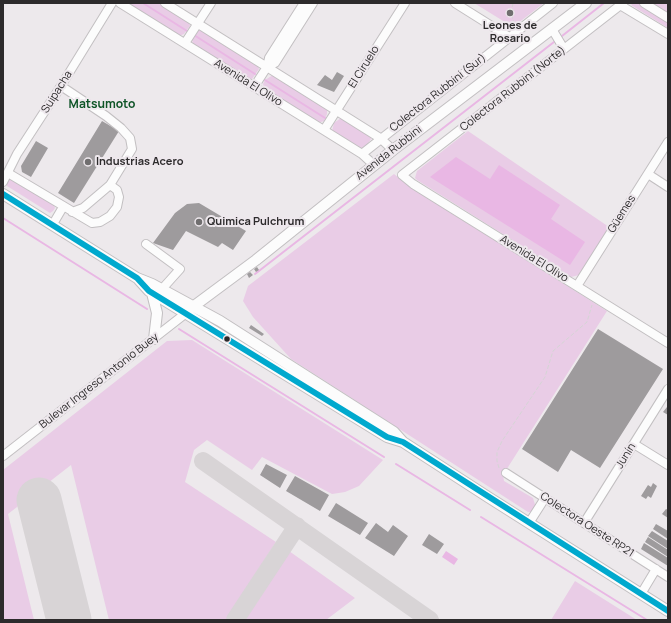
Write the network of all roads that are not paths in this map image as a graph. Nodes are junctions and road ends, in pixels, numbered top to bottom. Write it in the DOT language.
graph roads {
  1 [pos="112,3"];
  2 [pos="120,3"];
  3 [pos="165,3"];
  4 [pos="211,3"];
  5 [pos="304,3"];
  6 [pos="313,3"];
  7 [pos="405,3"];
  8 [pos="456,3"];
  9 [pos="553,3"];
  10 [pos="586,3"];
  11 [pos="644,3"];
  12 [pos="622,4"];
  13 [pos="668,18"];
  14 [pos="198,24"];
  15 [pos="552,29"];
  16 [pos="668,34"];
  17 [pos="509,37"];
  18 [pos="185,44"];
  19 [pos="564,49"];
  20 [pos="267,67"];
  21 [pos="61,86"];
  22 [pos="254,87"];
  23 [pos="336,111"];
  24 [pos="324,130"];
  25 [pos="380,138"];
  26 [pos="668,142"];
  27 [pos="393,150"];
  28 [pos="362,154"];
  29 [pos="374,165"];
  30 [pos="8,173"];
  31 [pos="402,174"];
  32 [pos="648,174"];
  33 [pos="3,182"];
  34 [pos="110,185"];
  35 [pos="668,187"];
  36 [pos="3,194"];
  37 [pos="63,207"];
  38 [pos="72,212"];
  39 [pos="52,224"];
  40 [pos="146,244"];
  41 [pos="577,286"];
  42 [pos="157,291"];
  43 [pos="190,310"];
  44 [pos="154,338"];
  45 [pos="668,343"];
  46 [pos="668,389"];
  47 [pos="665,401"];
  48 [pos="634,444"];
  49 [pos="3,456"];
  50 [pos="668,465"];
  51 [pos="506,473"];
  52 [pos="545,498"];
  53 [pos="529,523"];
  54 [pos="584,523"];
  55 [pos="656,569"];
  56 [pos="668,577"];
  57 [pos="641,594"];
  58 [pos="668,611"];
  1 -- 21 [label="street, Suipacha"];
  2 -- 18 [label="street, Avenida El Olivo"];
  3 -- 14 [label="street"];
  4 -- 14 [label="street"];
  5 -- 20 [label="street"];
  6 -- 20 [label="street"];
  7 -- 23 [label="street, El Ciruelo"];
  8 -- 17 [label="street"];
  9 -- 17 [label="street, Colectora Rubbini (Sur)"];
  10 -- 15 [label="main road, Avenida Rubbini"];
  11 -- 13 [label="street"];
  12 -- 16 [label="street"];
  12 -- 19 [label="street, Colectora Rubbini (Norte)"];
  14 -- 18 [label="street"];
  14 -- 20 [label="street"];
  15 -- 19 [label="street"];
  15 -- 27 [label="main road, Avenida Rubbini"];
  17 -- 25 [label="street, Colectora Rubbini (Sur)"];
  18 -- 22 [label="street, Avenida El Olivo"];
  19 -- 31 [label="street, Colectora Rubbini (Norte)"];
  20 -- 22 [label="street"];
  20 -- 23 [label="street"];
  21 -- 30 [label="street, Suipacha"];
  21 -- 34 [label="street"];
  22 -- 24 [label="street, Avenida El Olivo"];
  23 -- 24 [label="street, El Ciruelo"];
  23 -- 25 [label="street"];
  24 -- 28 [label="street, Avenida El Olivo"];
  25 -- 27 [label="street"];
  25 -- 28 [label="street, Colectora Rubbini (Sur)"];
  26 -- 32 [label="street, Güemes"];
  27 -- 29 [label="main road, Avenida Rubbini"];
  28 -- 29 [label="street, Avenida El Olivo"];
  29 -- 43 [label="main road, Avenida Rubbini"];
  30 -- 33 [label="street, Suipacha"];
  30 -- 37 [label="street"];
  31 -- 41 [label="street, Avenida El Olivo"];
  32 -- 35 [label="street"];
  32 -- 41 [label="street, Güemes"];
  34 -- 38 [label="street"];
  34 -- 38 [label="street"];
  36 -- 39 [label="main road"];
  37 -- 38 [label="street"];
  37 -- 39 [label="street"];
  39 -- 42 [label="main road"];
  40 -- 42 [label="street"];
  41 -- 45 [label="street, Avenida El Olivo"];
  42 -- 43 [label="main road"];
  42 -- 44 [label="main road"];
  43 -- 44 [label="street, Bulevar Ingreso Antonio Buey"];
  43 -- 53 [label="main road"];
  44 -- 49 [label="street, Bulevar Ingreso Antonio Buey"];
  46 -- 47 [label="street, Junín"];
  47 -- 48 [label="street, Junín"];
  48 -- 50 [label="street"];
  48 -- 54 [label="street, Junín"];
  51 -- 52 [label="street, Colectora Oeste RP21"];
  52 -- 53 [label="street"];
  52 -- 54 [label="street, Colectora Oeste RP21"];
  53 -- 57 [label="main road"];
  54 -- 55 [label="street, Colectora Oeste RP21"];
  55 -- 56 [label="street, Colectora Oeste RP21"];
  55 -- 57 [label="street"];
  57 -- 58 [label="main road"];
}
